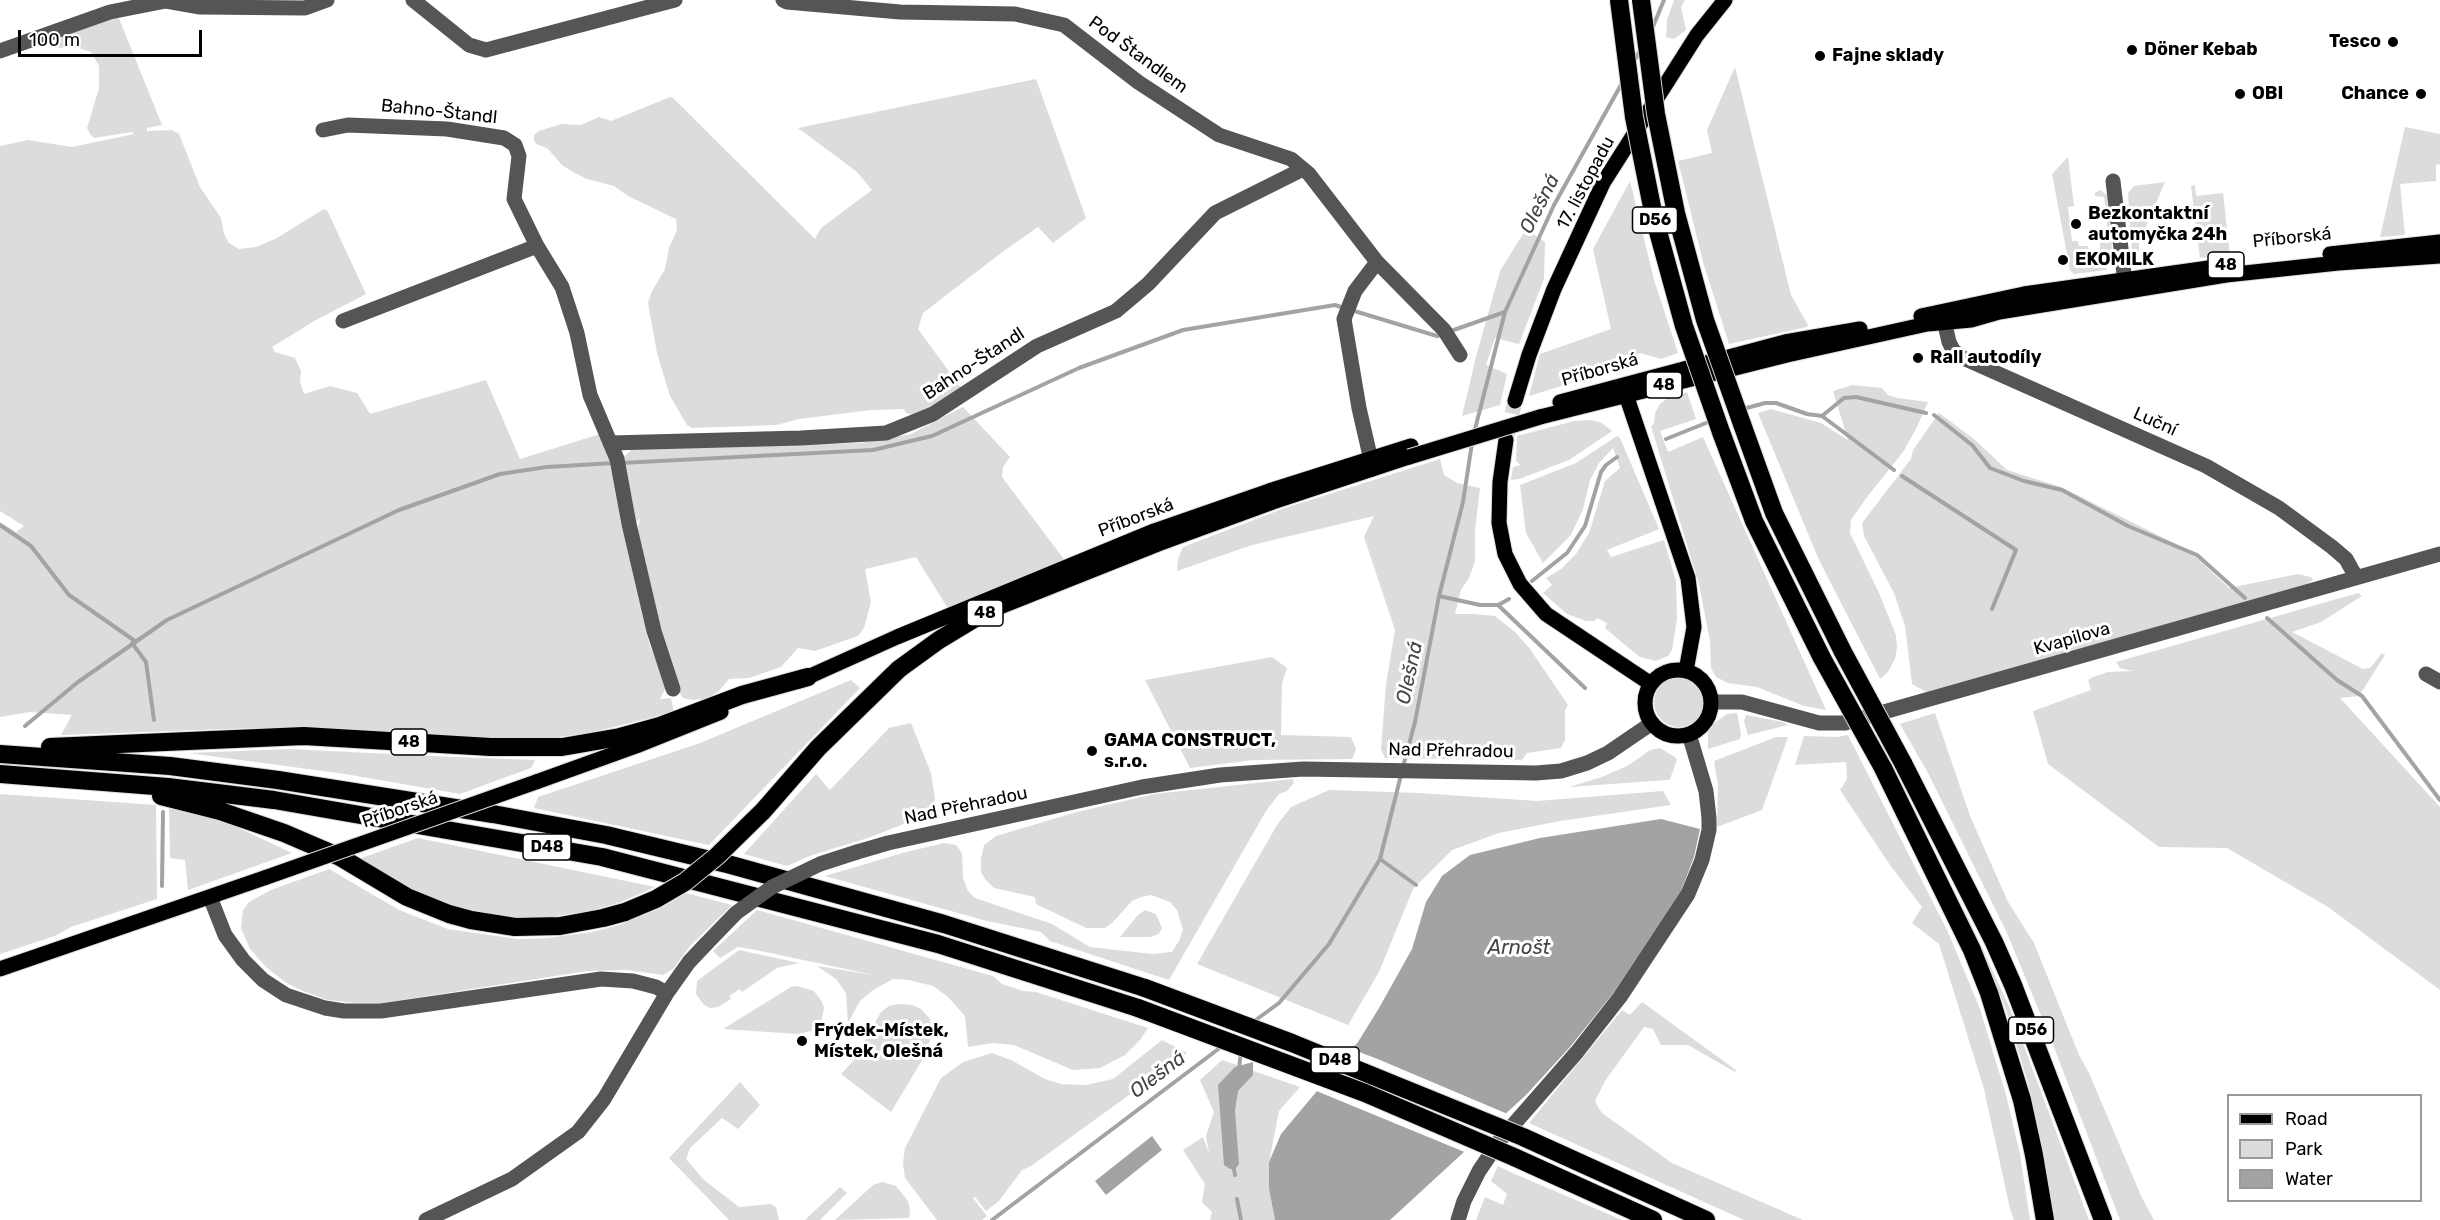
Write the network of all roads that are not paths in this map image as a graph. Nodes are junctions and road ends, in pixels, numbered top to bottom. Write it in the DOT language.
graph roads {
  1 [pos="327,0"];
  2 [pos="413,0"];
  3 [pos="675,0"];
  4 [pos="783,0"];
  5 [pos="1618,0"];
  6 [pos="1641,0"];
  7 [pos="1725,0"];
  8 [pos="0,51"];
  9 [pos="323,130"];
  10 [pos="1303,169"];
  11 [pos="2114,181"];
  12 [pos="2440,242"];
  13 [pos="537,246"];
  14 [pos="2440,256"];
  15 [pos="1377,262"];
  16 [pos="2125,285"];
  17 [pos="1943,317"];
  18 [pos="343,321"];
  19 [pos="1460,355"];
  20 [pos="1624,389"];
  21 [pos="1515,401"];
  22 [pos="1506,440"];
  23 [pos="610,443"];
  24 [pos="1371,464"];
  25 [pos="2440,554"];
  26 [pos="2356,577"];
  27 [pos="982,614"];
  28 [pos="1686,671"];
  29 [pos="808,677"];
  30 [pos="1651,684"];
  31 [pos="673,689"];
  32 [pos="1712,702"];
  33 [pos="1652,723"];
  34 [pos="1689,734"];
  35 [pos="0,749"];
  36 [pos="0,754"];
  37 [pos="0,774"];
  38 [pos="32,776"];
  39 [pos="210,897"];
  40 [pos="0,969"];
  41 [pos="667,993"];
  42 [pos="426,1220"];
  43 [pos="1458,1220"];
  44 [pos="1653,1220"];
  45 [pos="1706,1220"];
  46 [pos="2045,1220"];
  47 [pos="2103,1220"];
  1 -- 8 [label="street"];
  2 -- 3 [label="street"];
  4 -- 10 [label="street, Pod Štandlem"];
  5 -- 46 [label="highway, D56, bridge"];
  6 -- 47 [label="highway, D56, bridge"];
  7 -- 21 [label="main road, 17. listopadu"];
  9 -- 13 [label="street, Bahno-Štandl"];
  10 -- 15 [label="street, Pod Štandlem"];
  10 -- 23 [label="street, Bahno-Štandl"];
  11 -- 16 [label="street"];
  12 -- 16 [label="main road, Příborská / 48"];
  13 -- 18 [label="street"];
  13 -- 23 [label="street, Bahno-Štandl"];
  14 -- 16 [label="main road, Příborská / 48"];
  15 -- 19 [label="street, Pod Štandlem"];
  15 -- 24 [label="street"];
  16 -- 17 [label="main road, Příborská / 48"];
  17 -- 20 [label="main road, Příborská / 48"];
  17 -- 26 [label="street, Luční"];
  20 -- 24 [label="main road, Příborská / 48"];
  20 -- 28 [label="main road"];
  22 -- 30 [label="main road"];
  23 -- 31 [label="street, Bahno-Štandl"];
  24 -- 27 [label="main road, Příborská / 48"];
  24 -- 29 [label="main road, Příborská / 48"];
  25 -- 26 [label="street, Kvapilova"];
  26 -- 32 [label="street, Kvapilova"];
  27 -- 29 [label="main road, Příborská / 48"];
  27 -- 38 [label="highway, bridge"];
  28 -- 30 [label="main road"];
  28 -- 32 [label="main road"];
  29 -- 35 [label="highway, 48"];
  29 -- 39 [label="main road, Příborská, bridge"];
  30 -- 33 [label="main road"];
  32 -- 34 [label="main road"];
  33 -- 34 [label="main road"];
  33 -- 41 [label="street, Nad Přehradou, bridge"];
  34 -- 43 [label="street"];
  36 -- 45 [label="highway, D48, bridge"];
  37 -- 38 [label="highway, D48"];
  38 -- 44 [label="highway, D48, bridge"];
  39 -- 40 [label="main road, Příborská"];
  39 -- 41 [label="street"];
  41 -- 42 [label="street, Nad Přehradou"];
}
